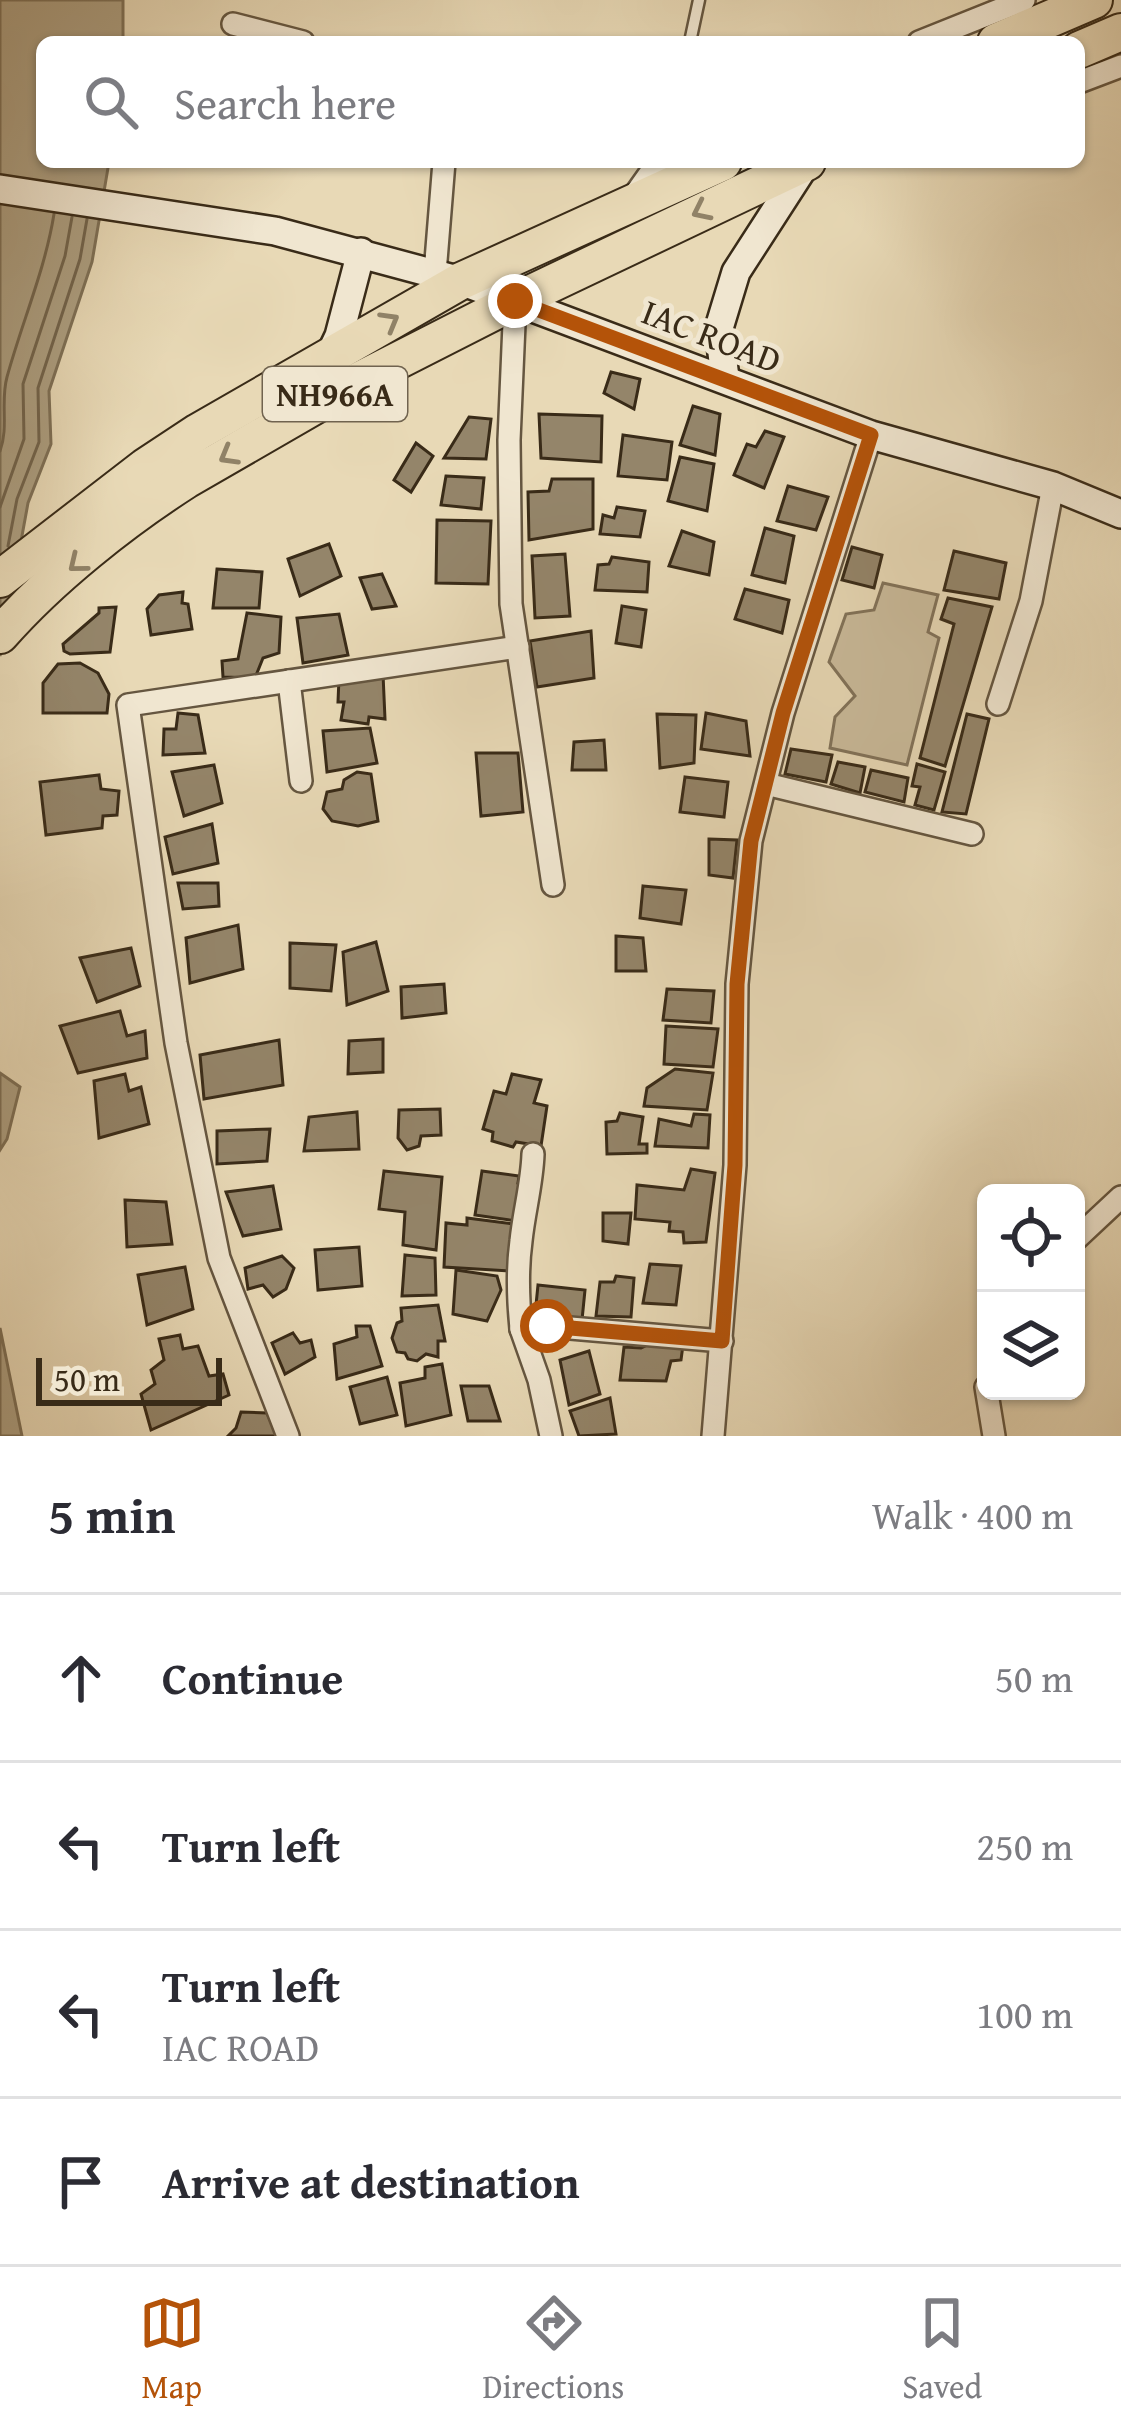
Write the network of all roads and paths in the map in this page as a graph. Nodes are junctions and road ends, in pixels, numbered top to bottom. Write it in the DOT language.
graph roads {
  1 [pos="699,0"];
  2 [pos="1023,0"];
  3 [pos="1094,0"];
  4 [pos="233,23"];
  5 [pos="1121,32"];
  6 [pos="281,36"];
  7 [pos="691,36"];
  8 [pos="934,36"];
  9 [pos="1010,36"];
  10 [pos="1085,47"];
  11 [pos="1121,66"];
  12 [pos="1085,80"];
  13 [pos="444,168"];
  14 [pos="654,168"];
  15 [pos="710,168"];
  16 [pos="794,168"];
  17 [pos="803,168"];
  18 [pos="0,189"];
  19 [pos="627,205"];
  20 [pos="361,252"];
  21 [pos="448,277"];
  22 [pos="515,301"];
  23 [pos="329,357"];
  24 [pos="725,378"];
  25 [pos="871,435"];
  26 [pos="152,482"];
  27 [pos="1052,486"];
  28 [pos="1121,514"];
  29 [pos="0,579"];
  30 [pos="0,635"];
  31 [pos="518,647"];
  32 [pos="289,681"];
  33 [pos="998,704"];
  34 [pos="301,781"];
  35 [pos="766,784"];
  36 [pos="973,834"];
  37 [pos="553,884"];
  38 [pos="532,1154"];
  39 [pos="1121,1197"];
  40 [pos="1085,1231"];
  41 [pos="521,1329"];
  42 [pos="722,1341"];
  43 [pos="988,1400"];
  44 [pos="289,1436"];
  45 [pos="551,1436"];
  46 [pos="713,1436"];
  47 [pos="994,1436"];
  1 -- 7 [label="lane"];
  2 -- 8 [label="street"];
  3 -- 9 [label="highway"];
  4 -- 6 [label="street"];
  5 -- 10 [label="highway"];
  11 -- 12 [label="street"];
  13 -- 21 [label="street"];
  14 -- 19 [label="street"];
  15 -- 19 [label="highway, NH966A"];
  16 -- 22 [label="highway, NH966A, one-way"];
  17 -- 24 [label="main road"];
  18 -- 20 [label="main road, IAC ROAD"];
  19 -- 21 [label="highway, NH966A"];
  20 -- 21 [label="main road, IAC ROAD"];
  20 -- 23 [label="main road"];
  21 -- 22 [label="main road, IAC ROAD"];
  23 -- 21 [label="highway, NH966A, one-way"];
  22 -- 24 [label="main road, IAC ROAD"];
  22 -- 26 [label="highway, NH966A, one-way"];
  22 -- 31 [label="street"];
  23 -- 26 [label="highway, NH966A"];
  24 -- 25 [label="main road, IAC ROAD"];
  25 -- 27 [label="main road, IAC ROAD"];
  25 -- 35 [label="street"];
  26 -- 29 [label="highway, NH966A"];
  26 -- 30 [label="highway, NH966A, one-way"];
  27 -- 28 [label="main road, IAC ROAD"];
  27 -- 33 [label="street"];
  31 -- 32 [label="street"];
  31 -- 37 [label="street"];
  32 -- 34 [label="street"];
  32 -- 44 [label="street"];
  35 -- 36 [label="street"];
  35 -- 42 [label="street"];
  38 -- 41 [label="street"];
  39 -- 40 [label="street"];
  41 -- 42 [label="street"];
  41 -- 45 [label="street"];
  42 -- 46 [label="street"];
  43 -- 47 [label="street"];
}
